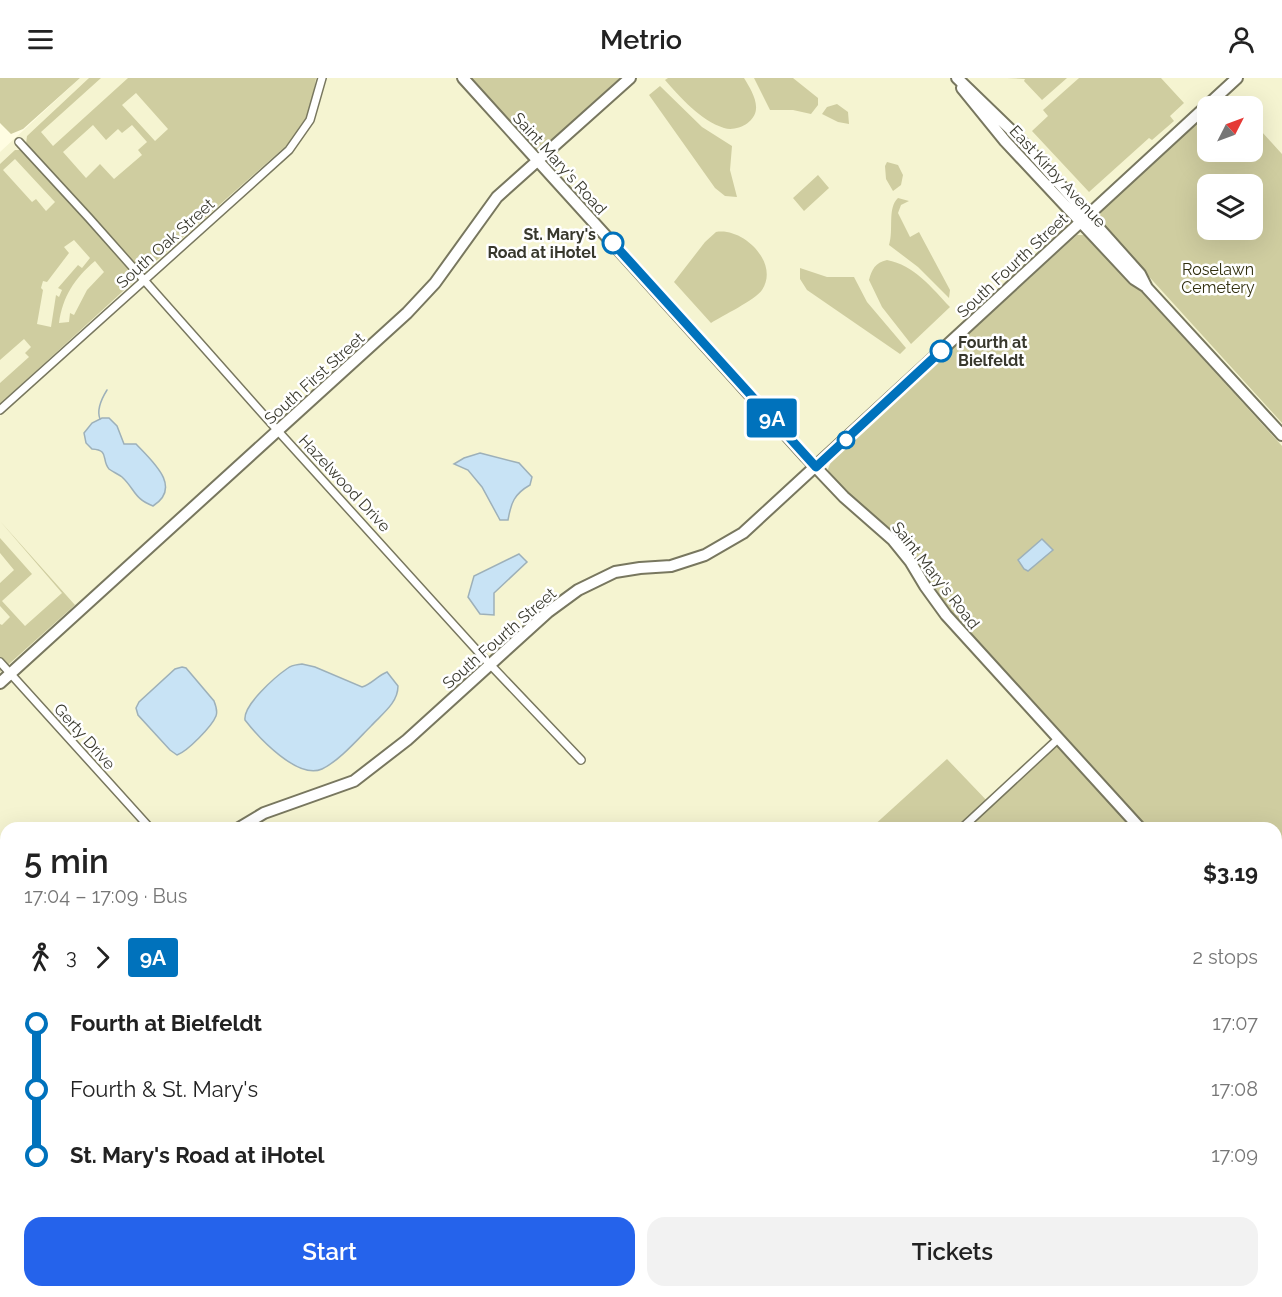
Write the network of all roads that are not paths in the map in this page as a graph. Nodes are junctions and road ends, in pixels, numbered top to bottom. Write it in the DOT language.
graph roads {
  1 [pos="322,78"];
  2 [pos="463,78"];
  3 [pos="630,78"];
  4 [pos="956,78"];
  5 [pos="1237,78"];
  6 [pos="19,142"];
  7 [pos="537,160"];
  8 [pos="1084,219"];
  9 [pos="143,280"];
  10 [pos="0,410"];
  11 [pos="278,430"];
  12 [pos="1282,435"];
  13 [pos="816,467"];
  14 [pos="0,662"];
  15 [pos="491,664"];
  16 [pos="11,673"];
  17 [pos="0,683"];
  18 [pos="1058,739"];
  19 [pos="581,760"];
  20 [pos="145,822"];
  21 [pos="249,822"];
  22 [pos="968,822"];
  23 [pos="1134,822"];
  1 -- 9 [label="street, South Oak Street"];
  2 -- 7 [label="street, Saint Mary's Road"];
  3 -- 7 [label="street, South First Street"];
  4 -- 8 [label="street, East Kirby Avenue"];
  5 -- 8 [label="street, South Fourth Street"];
  6 -- 9 [label="street, Hazelwood Drive"];
  7 -- 11 [label="street, South First Street"];
  7 -- 13 [label="street, Saint Mary's Road"];
  8 -- 12 [label="street, East Kirby Avenue"];
  8 -- 13 [label="street, South Fourth Street"];
  9 -- 10 [label="street, South Oak Street"];
  9 -- 11 [label="street, Hazelwood Drive"];
  11 -- 15 [label="street, Hazelwood Drive"];
  11 -- 16 [label="street, South First Street"];
  13 -- 15 [label="street, South Fourth Street"];
  13 -- 18 [label="street, Saint Mary's Road"];
  14 -- 16 [label="street, Gerty Drive"];
  15 -- 19 [label="street, Hazelwood Drive"];
  15 -- 21 [label="street, South Fourth Street"];
  16 -- 17 [label="street, South First Street"];
  16 -- 20 [label="street, Gerty Drive"];
  18 -- 22 [label="street"];
  18 -- 23 [label="street, Saint Mary's Road"];
}
